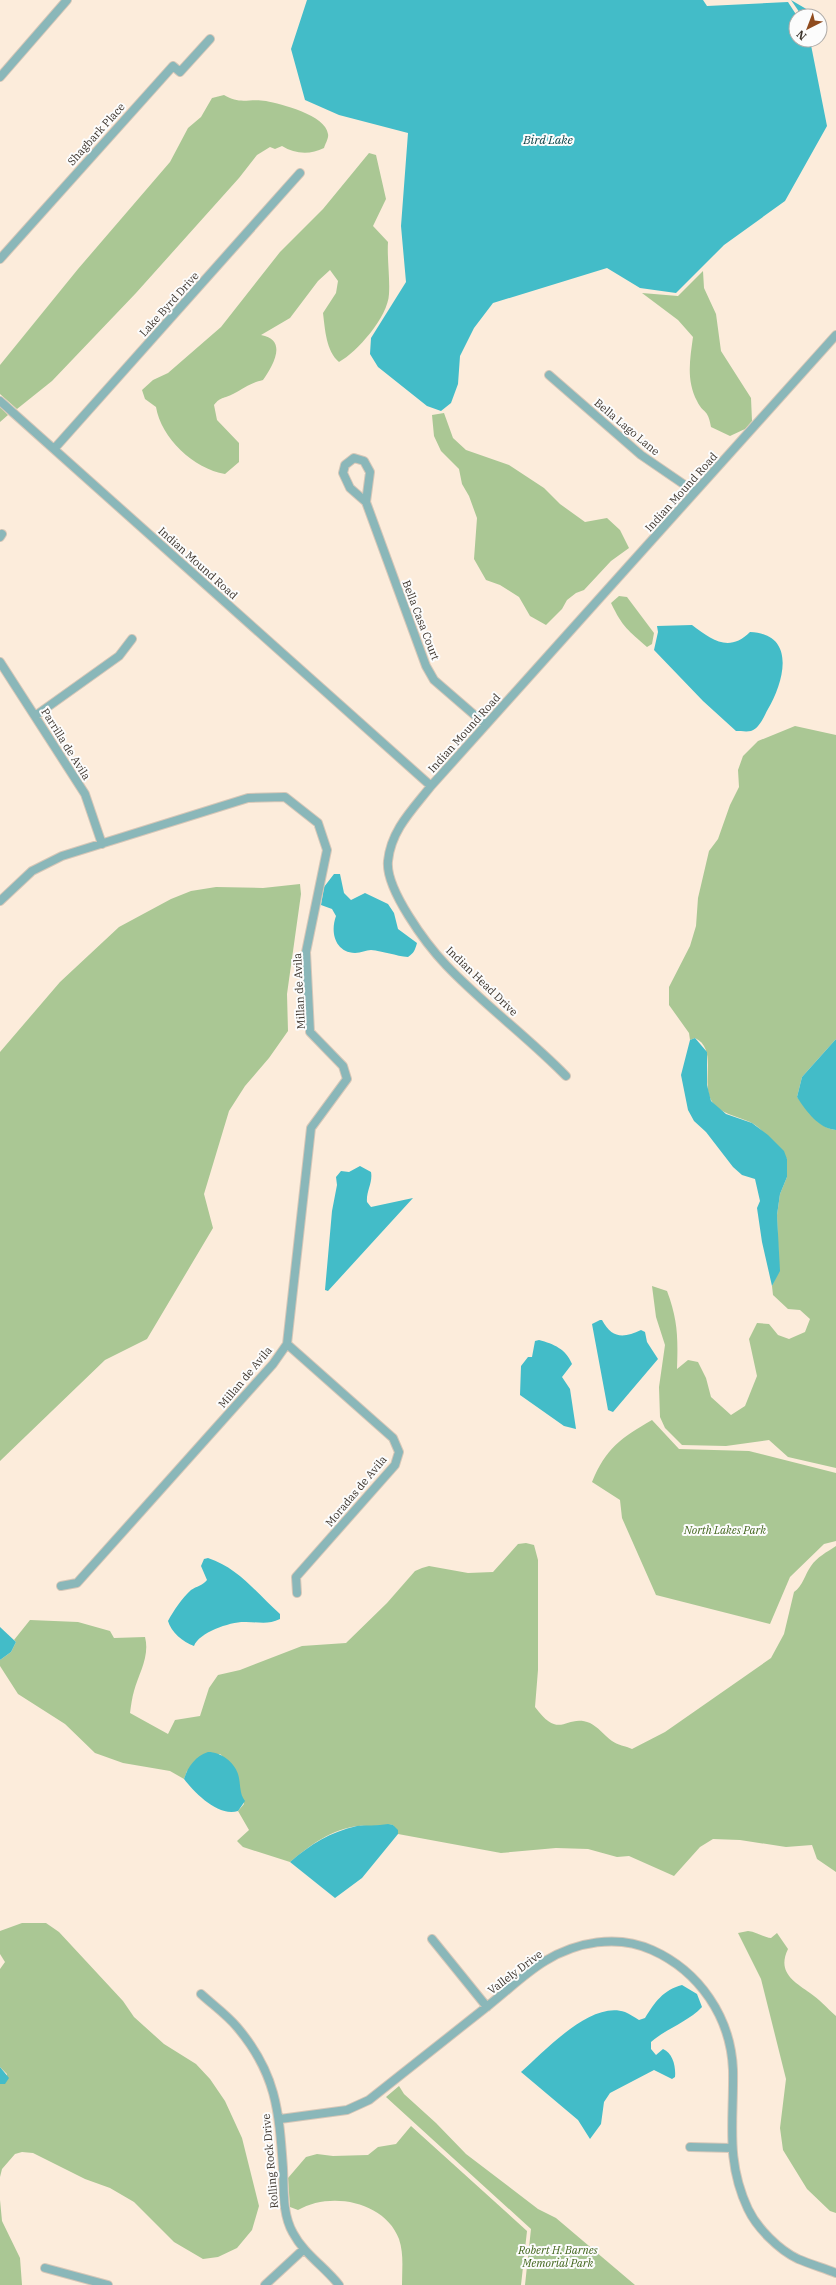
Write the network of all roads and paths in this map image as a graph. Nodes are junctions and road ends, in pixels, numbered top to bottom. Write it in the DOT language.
graph roads {
  1 [pos="67,0"];
  2 [pos="210,38"];
  3 [pos="0,77"];
  4 [pos="300,173"];
  5 [pos="0,259"];
  6 [pos="836,335"];
  7 [pos="549,375"];
  8 [pos="0,401"];
  9 [pos="54,449"];
  10 [pos="695,492"];
  11 [pos="366,502"];
  12 [pos="132,639"];
  13 [pos="0,662"];
  14 [pos="35,716"];
  15 [pos="486,725"];
  16 [pos="431,786"];
  17 [pos="102,844"];
  18 [pos="0,901"];
  19 [pos="566,1076"];
  20 [pos="287,1344"];
  21 [pos="61,1586"];
  22 [pos="296,1594"];
  23 [pos="432,1939"];
  24 [pos="201,1994"];
  25 [pos="487,2007"];
  26 [pos="280,2120"];
  27 [pos="690,2147"];
  28 [pos="732,2148"];
  29 [pos="304,2249"];
  30 [pos="45,2268"];
  31 [pos="836,2273"];
  32 [pos="108,2285"];
  33 [pos="265,2285"];
  34 [pos="340,2285"];
  1 -- 3 [label="street"];
  2 -- 5 [label="street, Shagbark Place"];
  4 -- 9 [label="street, Lake Byrd Drive"];
  6 -- 10 [label="street, Indian Mound Road"];
  7 -- 10 [label="street, Bella Lago Lane"];
  8 -- 9 [label="street, Indian Mound Road"];
  9 -- 16 [label="street, Indian Mound Road"];
  10 -- 15 [label="street, Indian Mound Road"];
  11 -- 11 [label="street, Bella Casa Court"];
  11 -- 15 [label="street, Bella Casa Court"];
  12 -- 14 [label="street"];
  13 -- 14 [label="street, Parrilla de Avila"];
  14 -- 17 [label="street, Parrilla de Avila"];
  15 -- 16 [label="street, Indian Mound Road"];
  16 -- 19 [label="street, Indian Head Drive"];
  17 -- 18 [label="street, Millan de Avila"];
  17 -- 20 [label="street, Millan de Avila"];
  20 -- 21 [label="street, Millan de Avila"];
  20 -- 22 [label="street, Moradas de Avila"];
  23 -- 25 [label="street"];
  24 -- 26 [label="street, Rolling Rock Drive"];
  25 -- 26 [label="street, Vallely Drive"];
  25 -- 28 [label="street, Vallely Drive"];
  26 -- 29 [label="street, Rolling Rock Drive"];
  27 -- 28 [label="street"];
  28 -- 31 [label="street, Vallely Drive"];
  29 -- 33 [label="street"];
  29 -- 34 [label="street, Rolling Rock Drive"];
  30 -- 32 [label="street"];
}
